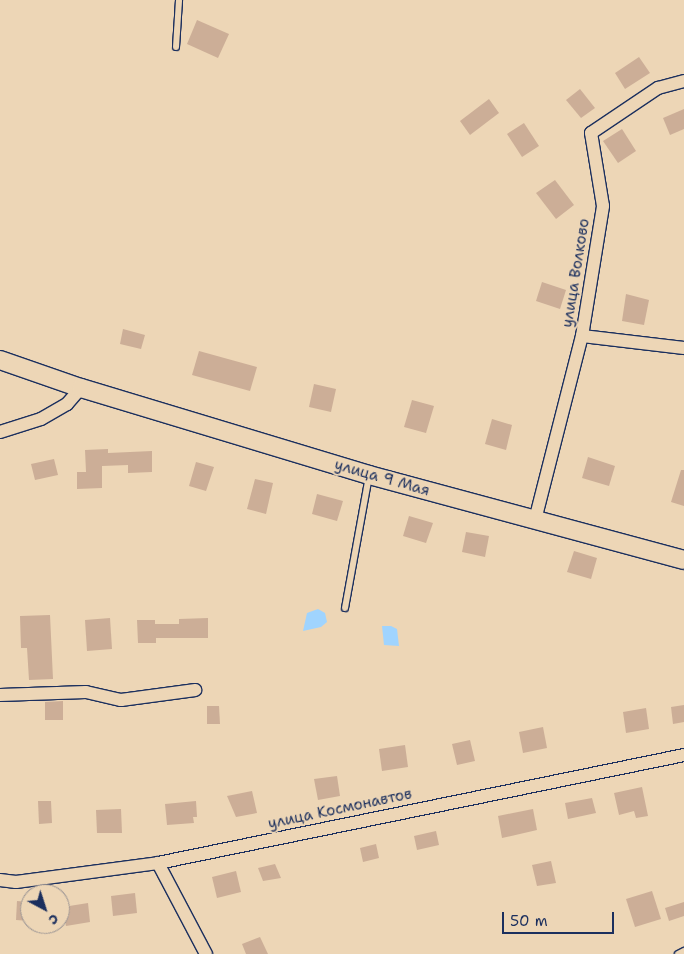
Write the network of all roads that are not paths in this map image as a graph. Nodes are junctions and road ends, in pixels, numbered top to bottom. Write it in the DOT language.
graph roads {
  1 [pos="179,0"];
  2 [pos="176,47"];
  3 [pos="684,81"];
  4 [pos="582,336"];
  5 [pos="684,348"];
  6 [pos="0,360"];
  7 [pos="81,388"];
  8 [pos="0,432"];
  9 [pos="369,475"];
  10 [pos="536,520"];
  11 [pos="684,560"];
  12 [pos="345,608"];
  13 [pos="195,690"];
  14 [pos="0,695"];
  15 [pos="684,755"];
  16 [pos="158,863"];
  17 [pos="0,880"];
  18 [pos="684,951"];
  19 [pos="206,954"];
  20 [pos="678,954"];
  1 -- 2 [label="lane"];
  3 -- 4 [label="street, улица Волково"];
  4 -- 5 [label="street"];
  4 -- 10 [label="street, улица Волково"];
  6 -- 7 [label="main road, улица 9 Мая"];
  7 -- 8 [label="street"];
  7 -- 9 [label="main road, улица 9 Мая"];
  9 -- 10 [label="main road, улица 9 Мая"];
  9 -- 12 [label="lane"];
  10 -- 11 [label="main road, улица 9 Мая"];
  13 -- 14 [label="street"];
  15 -- 16 [label="street, улица Космонавтов"];
  16 -- 17 [label="street, улица Космонавтов"];
  16 -- 19 [label="street"];
  18 -- 20 [label="lane"];
}
